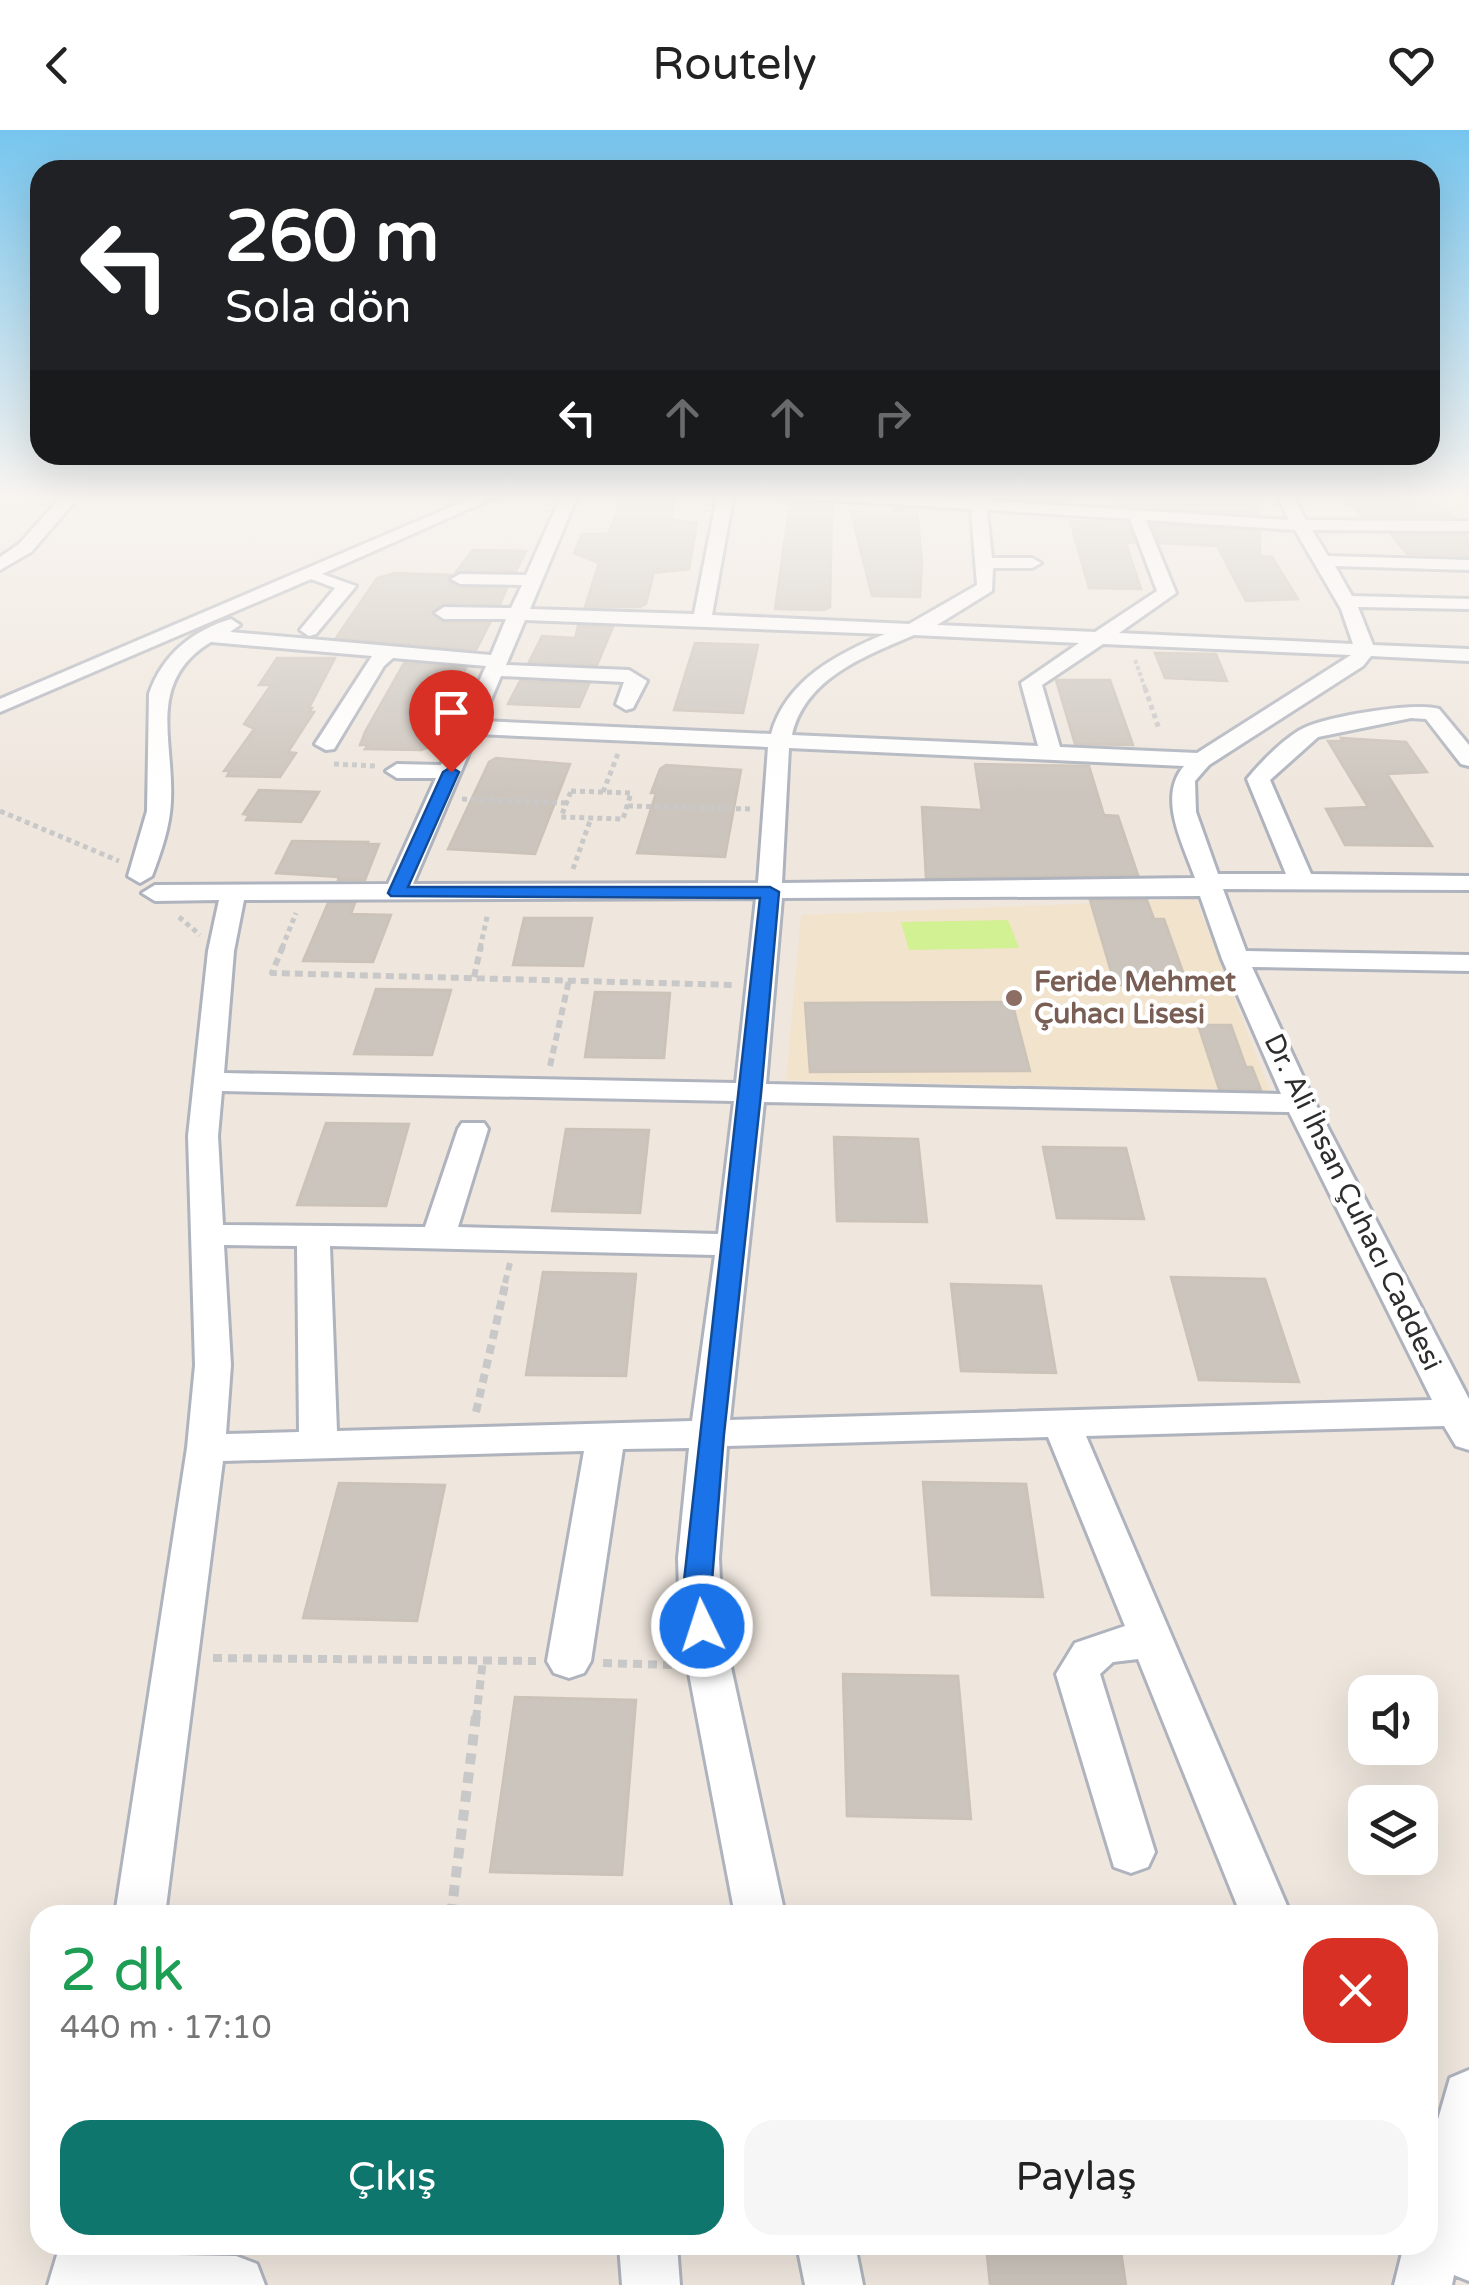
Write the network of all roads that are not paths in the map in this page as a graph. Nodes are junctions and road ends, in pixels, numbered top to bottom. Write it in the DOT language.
graph roads {
  1 [pos="261,593"];
  2 [pos="297,593"];
  3 [pos="341,593"];
  4 [pos="527,593"];
  5 [pos="707,593"];
  6 [pos="979,593"];
  7 [pos="1166,593"];
  8 [pos="1339,593"];
  9 [pos="1344,601"];
  10 [pos="1469,604"];
  11 [pos="444,613"];
  12 [pos="518,613"];
  13 [pos="702,620"];
  14 [pos="914,629"];
  15 [pos="310,630"];
  16 [pos="168,632"];
  17 [pos="207,636"];
  18 [pos="1099,639"];
  19 [pos="1366,651"];
  20 [pos="386,654"];
  21 [pos="1469,654"];
  22 [pos="495,666"];
  23 [pos="626,704"];
  24 [pos="0,706"];
  25 [pos="471,727"];
  26 [pos="778,741"];
  27 [pos="326,744"];
  28 [pos="1051,753"];
  29 [pos="1200,760"];
  30 [pos="1469,760"];
  31 [pos="397,771"];
  32 [pos="451,772"];
  33 [pos="1301,881"];
  34 [pos="1469,883"];
  35 [pos="1206,885"];
  36 [pos="770,892"];
  37 [pos="233,893"];
  38 [pos="397,893"];
  39 [pos="1235,959"];
  40 [pos="1469,963"];
  41 [pos="206,1082"];
  42 [pos="751,1094"];
  43 [pos="1300,1104"];
  44 [pos="473,1128"];
  45 [pos="209,1236"];
  46 [pos="313,1236"];
  47 [pos="438,1237"];
  48 [pos="733,1245"];
  49 [pos="1465,1421"];
  50 [pos="1062,1424"];
  51 [pos="710,1434"];
  52 [pos="606,1436"];
  53 [pos="318,1442"];
  54 [pos="206,1448"];
  55 [pos="1152,1641"];
  56 [pos="569,1661"];
  57 [pos="1131,1852"];
  58 [pos="141,1905"];
  59 [pos="758,1905"];
  60 [pos="1262,1905"];
  61 [pos="1469,2097"];
  62 [pos="1439,2251"];
  63 [pos="649,2255"];
  64 [pos="828,2255"];
  65 [pos="81,2271"];
  66 [pos="236,2285"];
  67 [pos="651,2285"];
  68 [pos="834,2285"];
  1 -- 16 [label="street"];
  2 -- 17 [label="street"];
  3 -- 15 [label="street"];
  4 -- 12 [label="street"];
  5 -- 13 [label="street"];
  6 -- 14 [label="street"];
  7 -- 18 [label="street"];
  8 -- 9 [label="street"];
  9 -- 10 [label="street"];
  9 -- 19 [label="street"];
  11 -- 12 [label="street"];
  12 -- 13 [label="street"];
  12 -- 22 [label="street"];
  13 -- 14 [label="street"];
  14 -- 18 [label="street"];
  14 -- 26 [label="street"];
  16 -- 17 [label="street"];
  16 -- 24 [label="street"];
  17 -- 20 [label="street"];
  17 -- 37 [label="street"];
  18 -- 19 [label="street"];
  18 -- 28 [label="street"];
  19 -- 21 [label="street"];
  19 -- 29 [label="street"];
  20 -- 22 [label="street"];
  20 -- 27 [label="street"];
  22 -- 23 [label="street"];
  22 -- 25 [label="street"];
  25 -- 26 [label="street"];
  25 -- 32 [label="street"];
  26 -- 28 [label="street"];
  26 -- 36 [label="street"];
  28 -- 29 [label="street"];
  29 -- 35 [label="street, Dr. Ali İhsan Çuhacı Caddesi"];
  30 -- 33 [label="street"];
  31 -- 32 [label="street"];
  32 -- 38 [label="street"];
  33 -- 34 [label="street"];
  33 -- 35 [label="street"];
  35 -- 36 [label="street"];
  35 -- 39 [label="street, Dr. Ali İhsan Çuhacı Caddesi"];
  36 -- 38 [label="street"];
  36 -- 42 [label="street"];
  37 -- 38 [label="street"];
  37 -- 41 [label="street"];
  39 -- 40 [label="street"];
  39 -- 43 [label="street, Dr. Ali İhsan Çuhacı Caddesi"];
  41 -- 42 [label="street"];
  41 -- 45 [label="street"];
  42 -- 43 [label="street"];
  42 -- 48 [label="street"];
  43 -- 49 [label="street, Dr. Ali İhsan Çuhacı Caddesi"];
  44 -- 47 [label="street"];
  45 -- 46 [label="street"];
  45 -- 54 [label="street"];
  46 -- 47 [label="street"];
  46 -- 53 [label="street"];
  47 -- 48 [label="street"];
  48 -- 51 [label="street"];
  49 -- 50 [label="street"];
  50 -- 51 [label="street"];
  50 -- 55 [label="street"];
  51 -- 52 [label="street"];
  51 -- 59 [label="street"];
  52 -- 53 [label="street"];
  52 -- 56 [label="street"];
  53 -- 54 [label="street"];
  54 -- 58 [label="street"];
  55 -- 57 [label="street"];
  55 -- 60 [label="street"];
  61 -- 62 [label="street"];
  63 -- 67 [label="street"];
  64 -- 68 [label="street"];
  65 -- 66 [label="street"];
}
